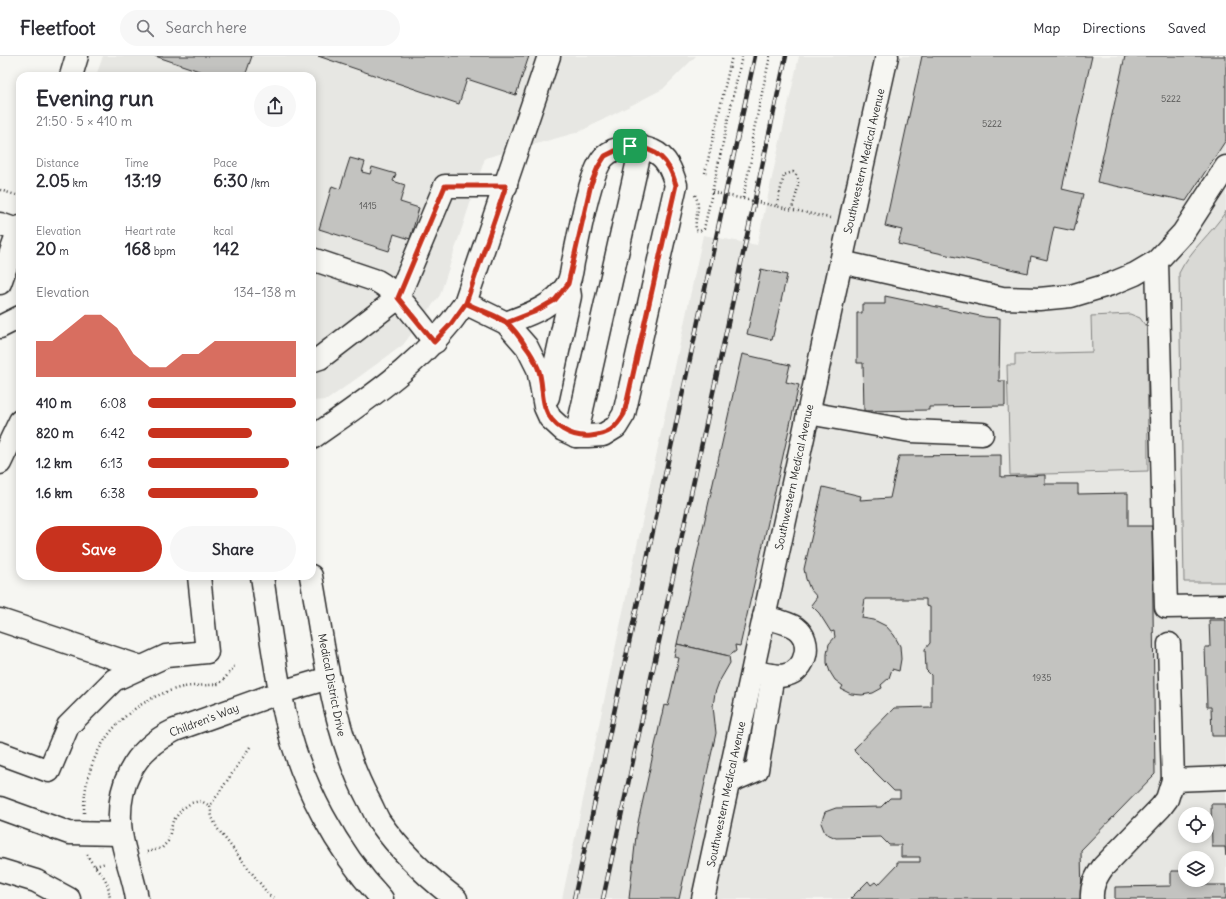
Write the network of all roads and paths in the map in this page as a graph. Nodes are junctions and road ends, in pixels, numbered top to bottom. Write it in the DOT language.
graph roads {
  1 [pos="78,56"];
  2 [pos="549,56"];
  3 [pos="732,56"];
  4 [pos="742,56"];
  5 [pos="770,56"];
  6 [pos="887,56"];
  7 [pos="72,72"];
  8 [pos="641,147"];
  9 [pos="1226,167"];
  10 [pos="705,173"];
  11 [pos="506,186"];
  12 [pos="0,190"];
  13 [pos="693,190"];
  14 [pos="712,192"];
  15 [pos="16,195"];
  16 [pos="743,198"];
  17 [pos="777,205"];
  18 [pos="792,209"];
  19 [pos="831,218"];
  20 [pos="15,228"];
  21 [pos="316,260"];
  22 [pos="1157,261"];
  23 [pos="840,262"];
  24 [pos="6,274"];
  25 [pos="568,284"];
  26 [pos="398,298"];
  27 [pos="466,303"];
  28 [pos="16,319"];
  29 [pos="506,323"];
  30 [pos="0,327"];
  31 [pos="434,342"];
  32 [pos="316,359"];
  33 [pos="545,408"];
  34 [pos="808,413"];
  35 [pos="16,429"];
  36 [pos="982,434"];
  37 [pos="316,435"];
  38 [pos="576,436"];
  39 [pos="0,463"];
  40 [pos="199,580"];
  41 [pos="263,580"];
  42 [pos="313,580"];
  43 [pos="1226,606"];
  44 [pos="764,617"];
  45 [pos="0,620"];
  46 [pos="1169,644"];
  47 [pos="141,667"];
  48 [pos="763,673"];
  49 [pos="329,678"];
  50 [pos="281,692"];
  51 [pos="250,747"];
  52 [pos="0,753"];
  53 [pos="1226,778"];
  54 [pos="1173,780"];
  55 [pos="210,806"];
  56 [pos="0,808"];
  57 [pos="121,834"];
  58 [pos="87,850"];
  59 [pos="147,852"];
  60 [pos="112,862"];
  61 [pos="95,866"];
  62 [pos="0,870"];
  63 [pos="69,899"];
  64 [pos="110,899"];
  65 [pos="137,899"];
  66 [pos="276,899"];
  67 [pos="382,899"];
  68 [pos="456,899"];
  69 [pos="703,899"];
  70 [pos="1092,899"];
  1 -- 7 [label="street"];
  2 -- 11 [label="street"];
  3 -- 10 [label="path"];
  4 -- 14 [label="path"];
  5 -- 16 [label="path"];
  6 -- 23 [label="street, Southwestern Medical Avenue"];
  8 -- 25 [label="street"];
  8 -- 38 [label="street"];
  8 -- 38 [label="street"];
  9 -- 22 [label="street"];
  11 -- 26 [label="street"];
  11 -- 27 [label="street"];
  12 -- 15 [label="path"];
  13 -- 14 [label="path"];
  14 -- 16 [label="path"];
  16 -- 17 [label="path"];
  17 -- 18 [label="path"];
  17 -- 18 [label="path"];
  18 -- 19 [label="path"];
  20 -- 24 [label="street"];
  21 -- 26 [label="street"];
  22 -- 23 [label="street"];
  22 -- 43 [label="street"];
  23 -- 34 [label="street, Southwestern Medical Avenue"];
  25 -- 29 [label="street"];
  25 -- 33 [label="street"];
  26 -- 31 [label="street"];
  26 -- 32 [label="street"];
  27 -- 29 [label="street"];
  27 -- 31 [label="street"];
  28 -- 30 [label="street"];
  29 -- 33 [label="street"];
  31 -- 37 [label="street"];
  33 -- 38 [label="street"];
  34 -- 36 [label="street"];
  34 -- 44 [label="street, Southwestern Medical Avenue"];
  35 -- 39 [label="street"];
  40 -- 47 [label="street"];
  41 -- 50 [label="street"];
  42 -- 49 [label="street, Medical District Drive"];
  44 -- 48 [label="street, Southwestern Medical Avenue"];
  44 -- 48 [label="street"];
  45 -- 47 [label="street"];
  46 -- 54 [label="street"];
  47 -- 52 [label="street"];
  48 -- 69 [label="street, Southwestern Medical Avenue"];
  49 -- 50 [label="street, Children's Way"];
  49 -- 68 [label="street, Medical District Drive"];
  50 -- 57 [label="street, Children's Way"];
  50 -- 67 [label="street"];
  51 -- 55 [label="path"];
  53 -- 54 [label="street"];
  54 -- 70 [label="street"];
  55 -- 59 [label="path"];
  55 -- 66 [label="path"];
  56 -- 57 [label="street"];
  57 -- 65 [label="street, Children's Way"];
  58 -- 61 [label="path"];
  60 -- 61 [label="path"];
  61 -- 64 [label="path"];
  62 -- 63 [label="street"];
}
